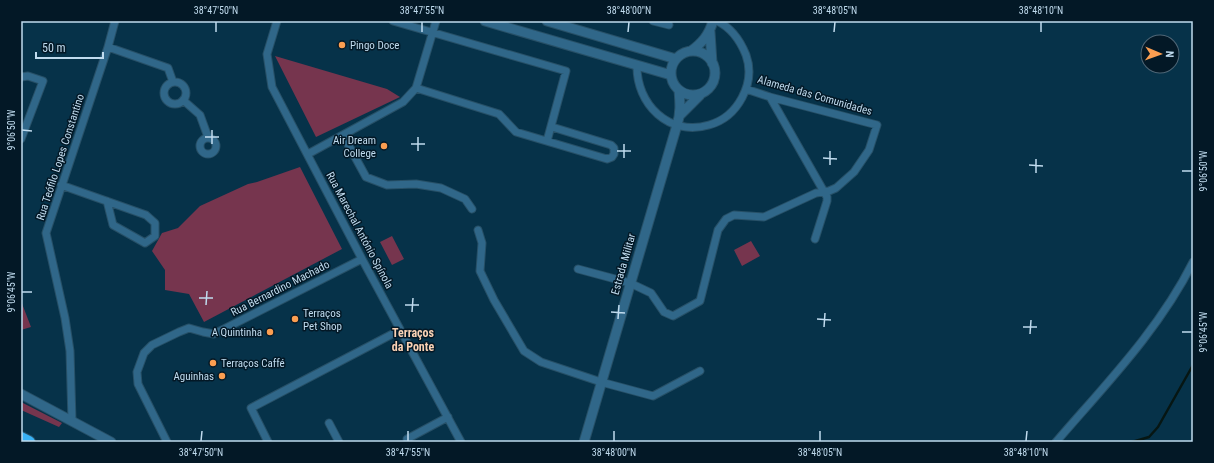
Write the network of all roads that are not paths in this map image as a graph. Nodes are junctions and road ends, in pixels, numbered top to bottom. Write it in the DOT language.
graph roads {
  1 [pos="115,21"];
  2 [pos="277,21"];
  3 [pos="393,21"];
  4 [pos="436,21"];
  5 [pos="485,21"];
  6 [pos="550,21"];
  7 [pos="653,21"];
  8 [pos="713,21"];
  9 [pos="717,21"];
  10 [pos="668,25"];
  11 [pos="432,32"];
  12 [pos="710,32"];
  13 [pos="108,47"];
  14 [pos="691,51"];
  15 [pos="676,59"];
  16 [pos="712,63"];
  17 [pos="637,66"];
  18 [pos="671,75"];
  19 [pos="21,77"];
  20 [pos="173,82"];
  21 [pos="416,88"];
  22 [pos="746,89"];
  23 [pos="679,90"];
  24 [pos="700,95"];
  25 [pos="770,97"];
  26 [pos="183,100"];
  27 [pos="680,115"];
  28 [pos="677,125"];
  29 [pos="552,127"];
  30 [pos="342,134"];
  31 [pos="208,138"];
  32 [pos="21,139"];
  33 [pos="548,141"];
  34 [pos="308,154"];
  35 [pos="62,185"];
  36 [pos="824,192"];
  37 [pos="107,202"];
  38 [pos="472,209"];
  39 [pos="478,230"];
  40 [pos="815,238"];
  41 [pos="362,259"];
  42 [pos="1193,262"];
  43 [pos="578,269"];
  44 [pos="630,283"];
  45 [pos="400,330"];
  46 [pos="700,371"];
  47 [pos="601,382"];
  48 [pos="21,394"];
  49 [pos="448,417"];
  50 [pos="72,421"];
  51 [pos="329,424"];
  52 [pos="21,438"];
  53 [pos="29,442"];
  54 [pos="111,442"];
  55 [pos="167,442"];
  56 [pos="268,442"];
  57 [pos="339,442"];
  58 [pos="408,442"];
  59 [pos="461,442"];
  60 [pos="584,442"];
  61 [pos="1056,442"];
  1 -- 13 [label="street, Rua Teófilo Lopes Constantino"];
  2 -- 34 [label="street, Rua Marechal António Spínola"];
  3 -- 11 [label="street"];
  4 -- 11 [label="street"];
  5 -- 17 [label="street"];
  6 -- 15 [label="street"];
  7 -- 10 [label="street"];
  8 -- 12 [label="street"];
  9 -- 22 [label="street"];
  11 -- 21 [label="street"];
  11 -- 29 [label="street"];
  12 -- 14 [label="street"];
  12 -- 16 [label="street"];
  13 -- 20 [label="street"];
  13 -- 35 [label="street, Rua Teófilo Lopes Constantino"];
  14 -- 15 [label="street"];
  14 -- 16 [label="street"];
  15 -- 18 [label="street"];
  16 -- 24 [label="street"];
  17 -- 18 [label="street"];
  17 -- 28 [label="street"];
  18 -- 23 [label="street"];
  19 -- 32 [label="street"];
  20 -- 26 [label="street"];
  20 -- 26 [label="street"];
  21 -- 30 [label="street"];
  21 -- 33 [label="street"];
  22 -- 25 [label="street, Alameda das Comunidades"];
  22 -- 28 [label="street"];
  23 -- 24 [label="street"];
  23 -- 27 [label="street, Estrada Militar"];
  24 -- 27 [label="street, Estrada Militar"];
  25 -- 36 [label="street"];
  25 -- 36 [label="street, Alameda das Comunidades"];
  26 -- 31 [label="street"];
  27 -- 28 [label="street, Estrada Militar"];
  28 -- 44 [label="street, Estrada Militar"];
  29 -- 33 [label="street"];
  29 -- 33 [label="street"];
  30 -- 34 [label="street"];
  30 -- 38 [label="street"];
  34 -- 41 [label="street, Rua Marechal António Spínola"];
  35 -- 37 [label="street"];
  35 -- 50 [label="street, Rua Teófilo Lopes Constantino"];
  36 -- 40 [label="street"];
  36 -- 44 [label="street"];
  37 -- 37 [label="street"];
  39 -- 47 [label="street"];
  41 -- 45 [label="street, Rua Marechal António Spínola"];
  41 -- 55 [label="street, Rua Bernardino Machado"];
  42 -- 61 [label="street"];
  43 -- 44 [label="street"];
  44 -- 47 [label="street, Estrada Militar"];
  45 -- 49 [label="street, Rua Marechal António Spínola"];
  45 -- 56 [label="street"];
  46 -- 47 [label="street"];
  47 -- 60 [label="street, Estrada Militar"];
  48 -- 50 [label="street"];
  49 -- 58 [label="street"];
  49 -- 59 [label="street, Rua Marechal António Spínola"];
  50 -- 54 [label="street"];
  51 -- 57 [label="street"];
  52 -- 53 [label="highway"];
}
